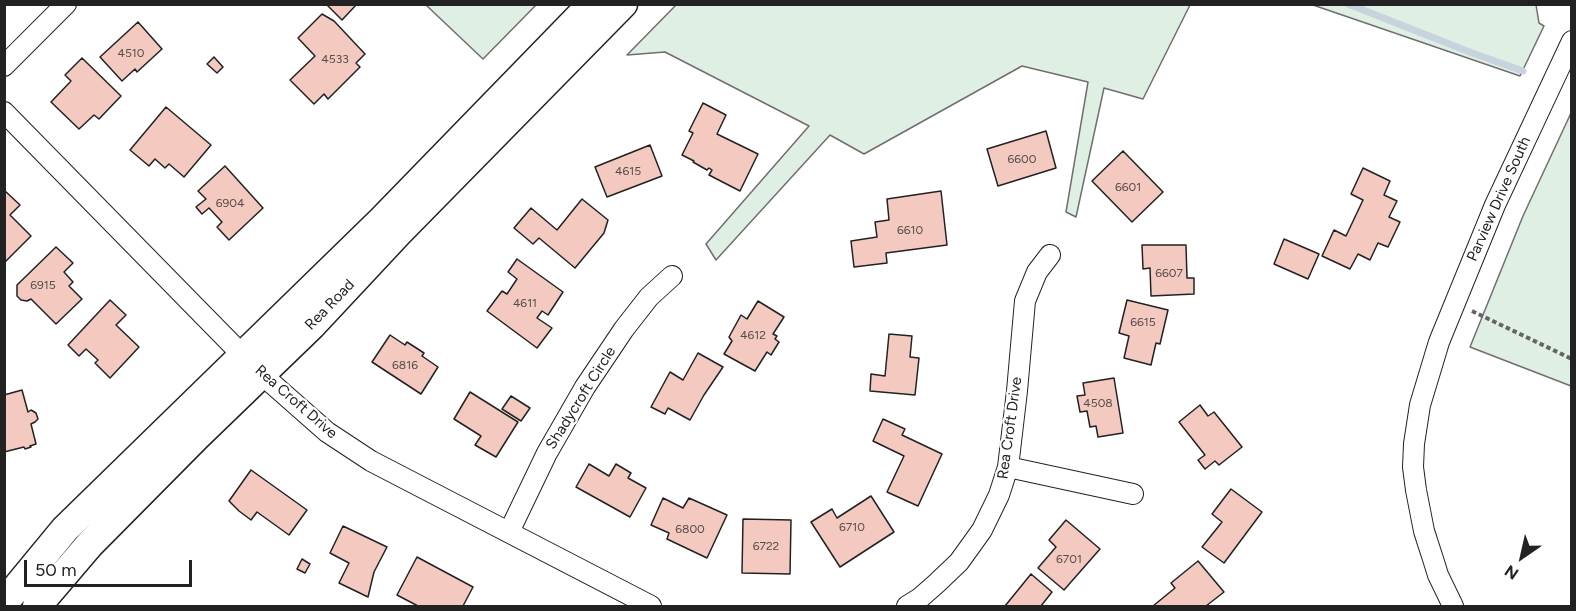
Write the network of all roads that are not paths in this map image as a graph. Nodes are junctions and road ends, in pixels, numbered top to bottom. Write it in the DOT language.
graph roads {
  1 [pos="66,4"];
  2 [pos="592,4"];
  3 [pos="623,4"];
  4 [pos="1572,41"];
  5 [pos="4,66"];
  6 [pos="4,112"];
  7 [pos="1050,255"];
  8 [pos="672,276"];
  9 [pos="251,364"];
  10 [pos="1008,467"];
  11 [pos="1133,495"];
  12 [pos="509,532"];
  13 [pos="4,603"];
  14 [pos="37,606"];
  15 [pos="651,606"];
  16 [pos="907,606"];
  17 [pos="1453,606"];
  1 -- 5 [label="street"];
  2 -- 9 [label="main road, Rea Road"];
  3 -- 9 [label="main road, Rea Road"];
  4 -- 17 [label="street, Parview Drive South"];
  6 -- 9 [label="street, Rea Croft Drive"];
  7 -- 10 [label="street, Rea Croft Drive"];
  8 -- 12 [label="street, Shadycroft Circle"];
  9 -- 12 [label="street, Rea Croft Drive"];
  9 -- 13 [label="main road, Rea Road"];
  9 -- 14 [label="main road, Rea Road"];
  10 -- 11 [label="street"];
  10 -- 16 [label="street, Rea Croft Drive"];
  12 -- 15 [label="street, Rea Croft Drive"];
}
